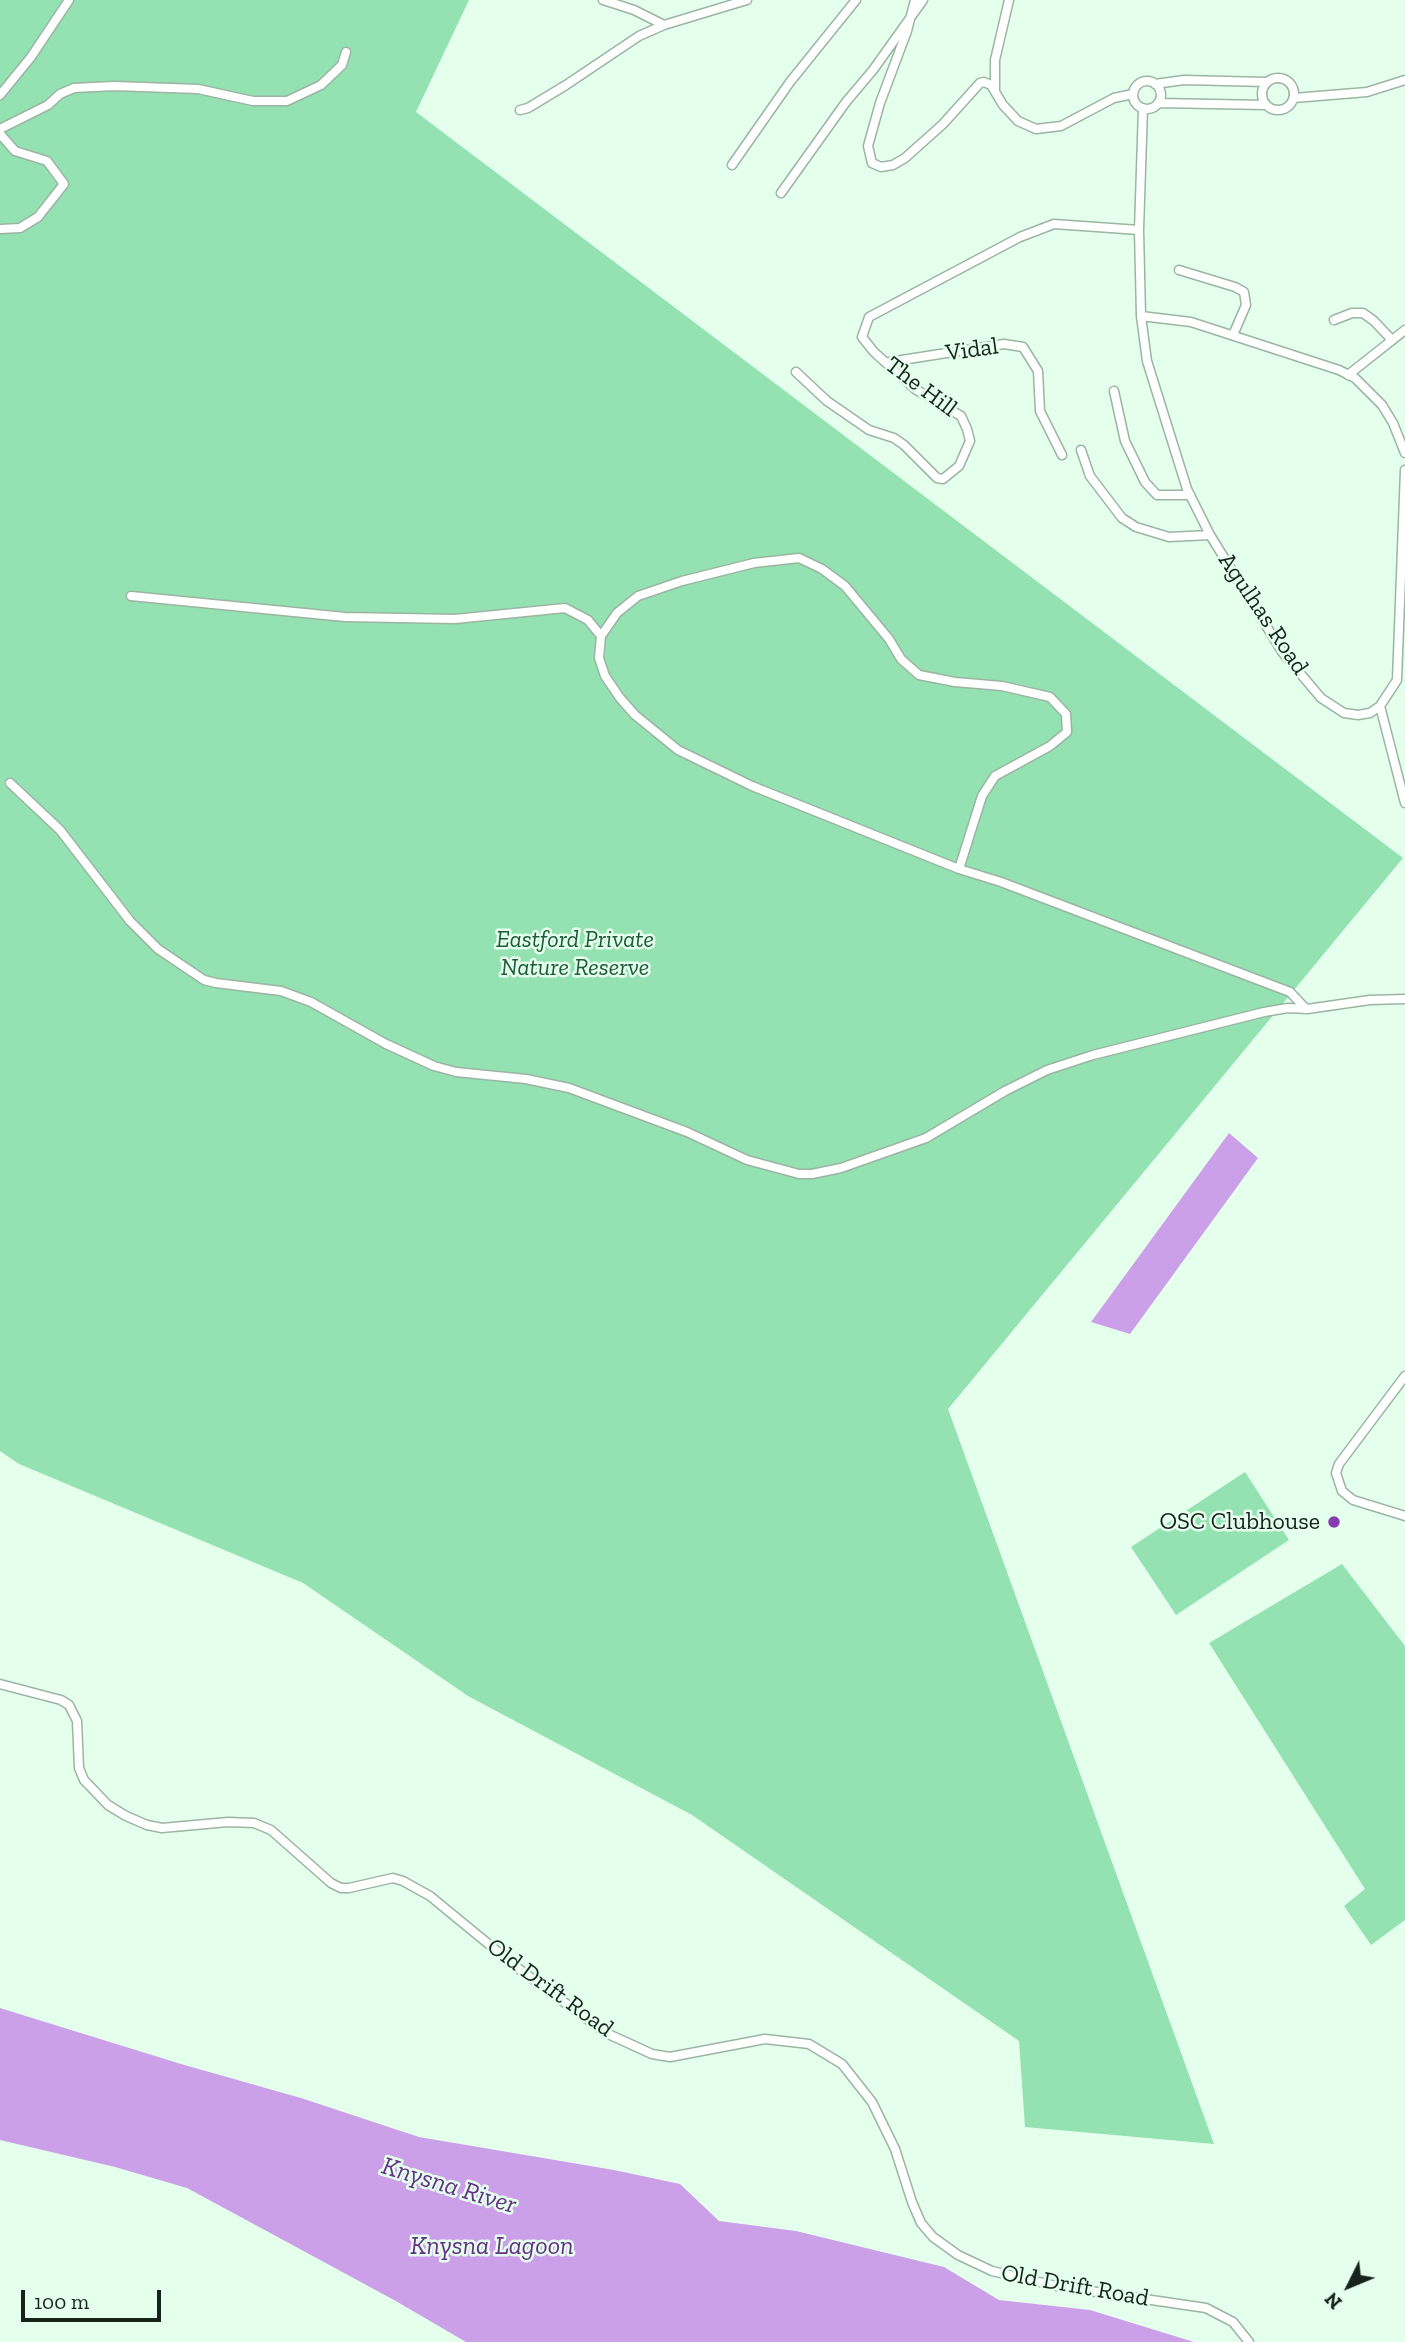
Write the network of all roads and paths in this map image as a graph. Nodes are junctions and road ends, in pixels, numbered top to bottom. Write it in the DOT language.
graph roads {
  1 [pos="69,0"];
  2 [pos="603,0"];
  3 [pos="747,0"];
  4 [pos="856,0"];
  5 [pos="915,0"];
  6 [pos="923,0"];
  7 [pos="1009,0"];
  8 [pos="911,15"];
  9 [pos="664,25"];
  10 [pos="346,52"];
  11 [pos="1405,80"];
  12 [pos="1266,82"];
  13 [pos="1155,84"];
  14 [pos="995,91"];
  15 [pos="1133,94"];
  16 [pos="0,95"];
  17 [pos="1294,99"];
  18 [pos="1158,103"];
  19 [pos="1266,105"];
  20 [pos="1143,108"];
  21 [pos="520,110"];
  22 [pos="0,129"];
  23 [pos="0,134"];
  24 [pos="732,165"];
  25 [pos="780,193"];
  26 [pos="0,229"];
  27 [pos="1139,229"];
  28 [pos="1179,271"];
  29 [pos="1142,316"];
  30 [pos="1334,320"];
  31 [pos="1405,330"];
  32 [pos="1233,335"];
  33 [pos="1392,340"];
  34 [pos="888,362"];
  35 [pos="796,372"];
  36 [pos="1348,375"];
  37 [pos="1114,391"];
  38 [pos="1082,450"];
  39 [pos="1405,453"];
  40 [pos="1062,455"];
  41 [pos="1405,470"];
  42 [pos="1190,495"];
  43 [pos="1210,535"];
  44 [pos="131,597"];
  45 [pos="601,636"];
  46 [pos="1403,636"];
  47 [pos="1380,706"];
  48 [pos="10,783"];
  49 [pos="1405,803"];
  50 [pos="959,869"];
  51 [pos="1405,999"];
  52 [pos="1307,1009"];
  53 [pos="1405,1376"];
  54 [pos="1405,1516"];
  55 [pos="0,1684"];
  56 [pos="1249,2342"];
  1 -- 16 [label="street"];
  2 -- 9 [label="street"];
  3 -- 9 [label="street"];
  4 -- 24 [label="street"];
  5 -- 8 [label="street"];
  6 -- 8 [label="street"];
  7 -- 14 [label="street"];
  8 -- 14 [label="street"];
  8 -- 25 [label="street"];
  9 -- 21 [label="street"];
  10 -- 22 [label="street"];
  11 -- 17 [label="street"];
  12 -- 13 [label="street"];
  12 -- 17 [label="street"];
  12 -- 19 [label="street"];
  13 -- 15 [label="street"];
  13 -- 18 [label="street"];
  14 -- 15 [label="street"];
  15 -- 20 [label="street"];
  17 -- 19 [label="street"];
  18 -- 19 [label="street"];
  18 -- 20 [label="street"];
  20 -- 27 [label="street, Agulhas Road"];
  23 -- 26 [label="street"];
  27 -- 29 [label="street, Agulhas Road"];
  27 -- 34 [label="street, The Hill"];
  28 -- 32 [label="street"];
  29 -- 32 [label="street"];
  29 -- 42 [label="street, Agulhas Road"];
  30 -- 33 [label="street"];
  31 -- 33 [label="street"];
  32 -- 36 [label="street"];
  33 -- 36 [label="street"];
  34 -- 35 [label="street, The Hill"];
  34 -- 40 [label="street, Vidal"];
  36 -- 39 [label="street"];
  37 -- 42 [label="street"];
  38 -- 43 [label="street"];
  41 -- 46 [label="street"];
  42 -- 43 [label="street, Agulhas Road"];
  43 -- 47 [label="street, Agulhas Road"];
  44 -- 45 [label="street"];
  45 -- 50 [label="street"];
  45 -- 50 [label="street"];
  46 -- 47 [label="street"];
  47 -- 49 [label="street"];
  48 -- 52 [label="street"];
  50 -- 52 [label="street"];
  51 -- 52 [label="street"];
  53 -- 54 [label="street"];
  55 -- 56 [label="street, Old Drift Road"];
}
